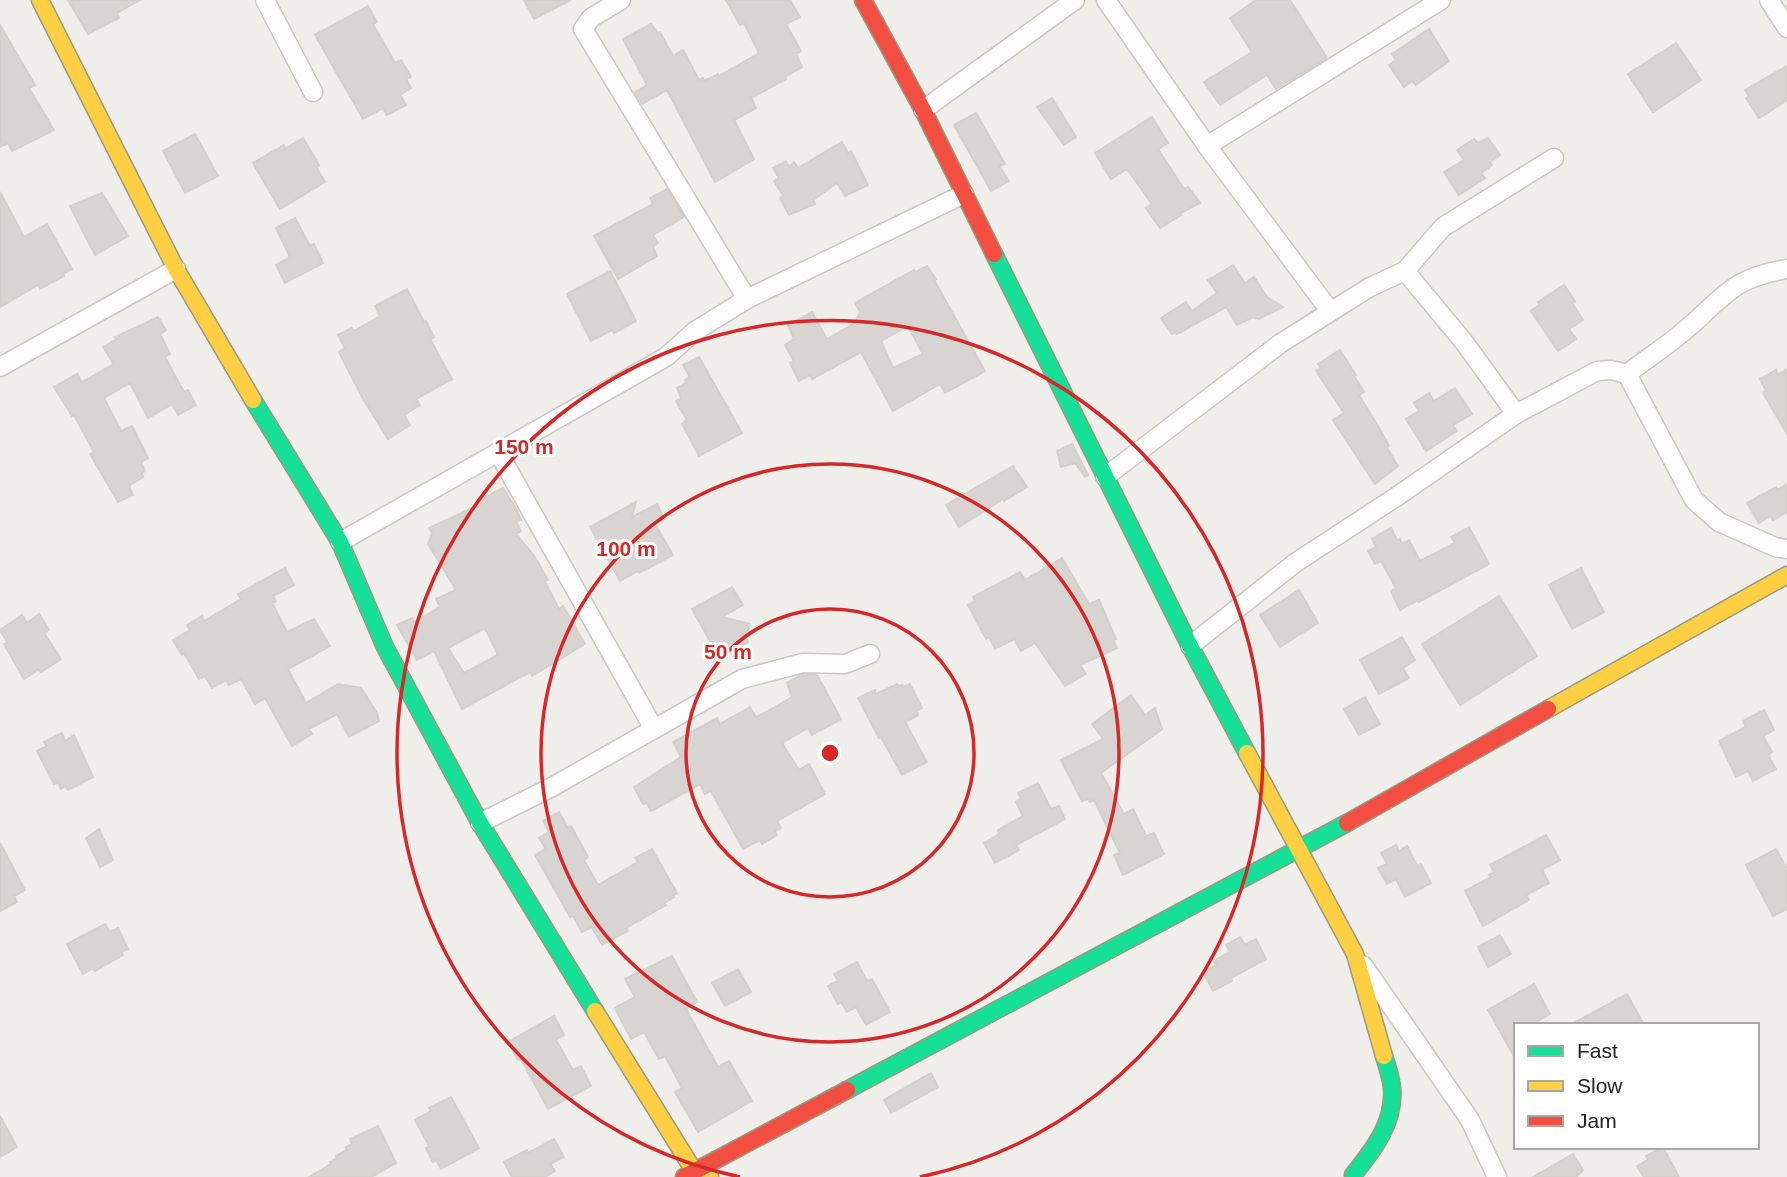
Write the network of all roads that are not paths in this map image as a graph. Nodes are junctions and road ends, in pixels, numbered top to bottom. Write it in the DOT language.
graph roads {
  1 [pos="40,0"];
  2 [pos="265,0"];
  3 [pos="621,0"];
  4 [pos="863,0"];
  5 [pos="1075,0"];
  6 [pos="1106,0"];
  7 [pos="1441,0"];
  8 [pos="1769,0"];
  9 [pos="1787,28"];
  10 [pos="313,92"];
  11 [pos="923,110"];
  12 [pos="1207,146"];
  13 [pos="1554,158"];
  14 [pos="964,194"];
  15 [pos="176,269"];
  16 [pos="1787,269"];
  17 [pos="1405,271"];
  18 [pos="747,299"];
  19 [pos="1329,311"];
  20 [pos="0,367"];
  21 [pos="1627,374"];
  22 [pos="1516,414"];
  23 [pos="498,452"];
  24 [pos="1105,477"];
  25 [pos="340,542"];
  26 [pos="1787,549"];
  27 [pos="1787,575"];
  28 [pos="1190,646"];
  29 [pos="870,653"];
  30 [pos="654,729"];
  31 [pos="480,823"];
  32 [pos="1300,849"];
  33 [pos="1355,954"];
  34 [pos="689,1174"];
  35 [pos="1353,1175"];
  36 [pos="710,1177"];
  37 [pos="1497,1177"];
  1 -- 15 [label="street"];
  2 -- 10 [label="street"];
  3 -- 18 [label="street"];
  4 -- 11 [label="street"];
  5 -- 11 [label="street"];
  6 -- 12 [label="street"];
  7 -- 12 [label="street"];
  8 -- 9 [label="street"];
  11 -- 14 [label="street"];
  12 -- 19 [label="street"];
  13 -- 17 [label="street"];
  14 -- 18 [label="street"];
  14 -- 24 [label="street"];
  15 -- 20 [label="street"];
  15 -- 25 [label="street"];
  16 -- 21 [label="street"];
  17 -- 19 [label="street"];
  17 -- 22 [label="street"];
  18 -- 23 [label="street"];
  19 -- 24 [label="street"];
  21 -- 22 [label="street"];
  21 -- 26 [label="street"];
  22 -- 28 [label="street"];
  23 -- 25 [label="street"];
  23 -- 30 [label="street"];
  24 -- 28 [label="street"];
  25 -- 31 [label="street"];
  27 -- 32 [label="street"];
  28 -- 32 [label="street"];
  29 -- 30 [label="street"];
  30 -- 31 [label="street"];
  31 -- 34 [label="street"];
  32 -- 33 [label="street"];
  32 -- 34 [label="street"];
  33 -- 35 [label="street"];
  33 -- 37 [label="street"];
  34 -- 36 [label="street"];
}
